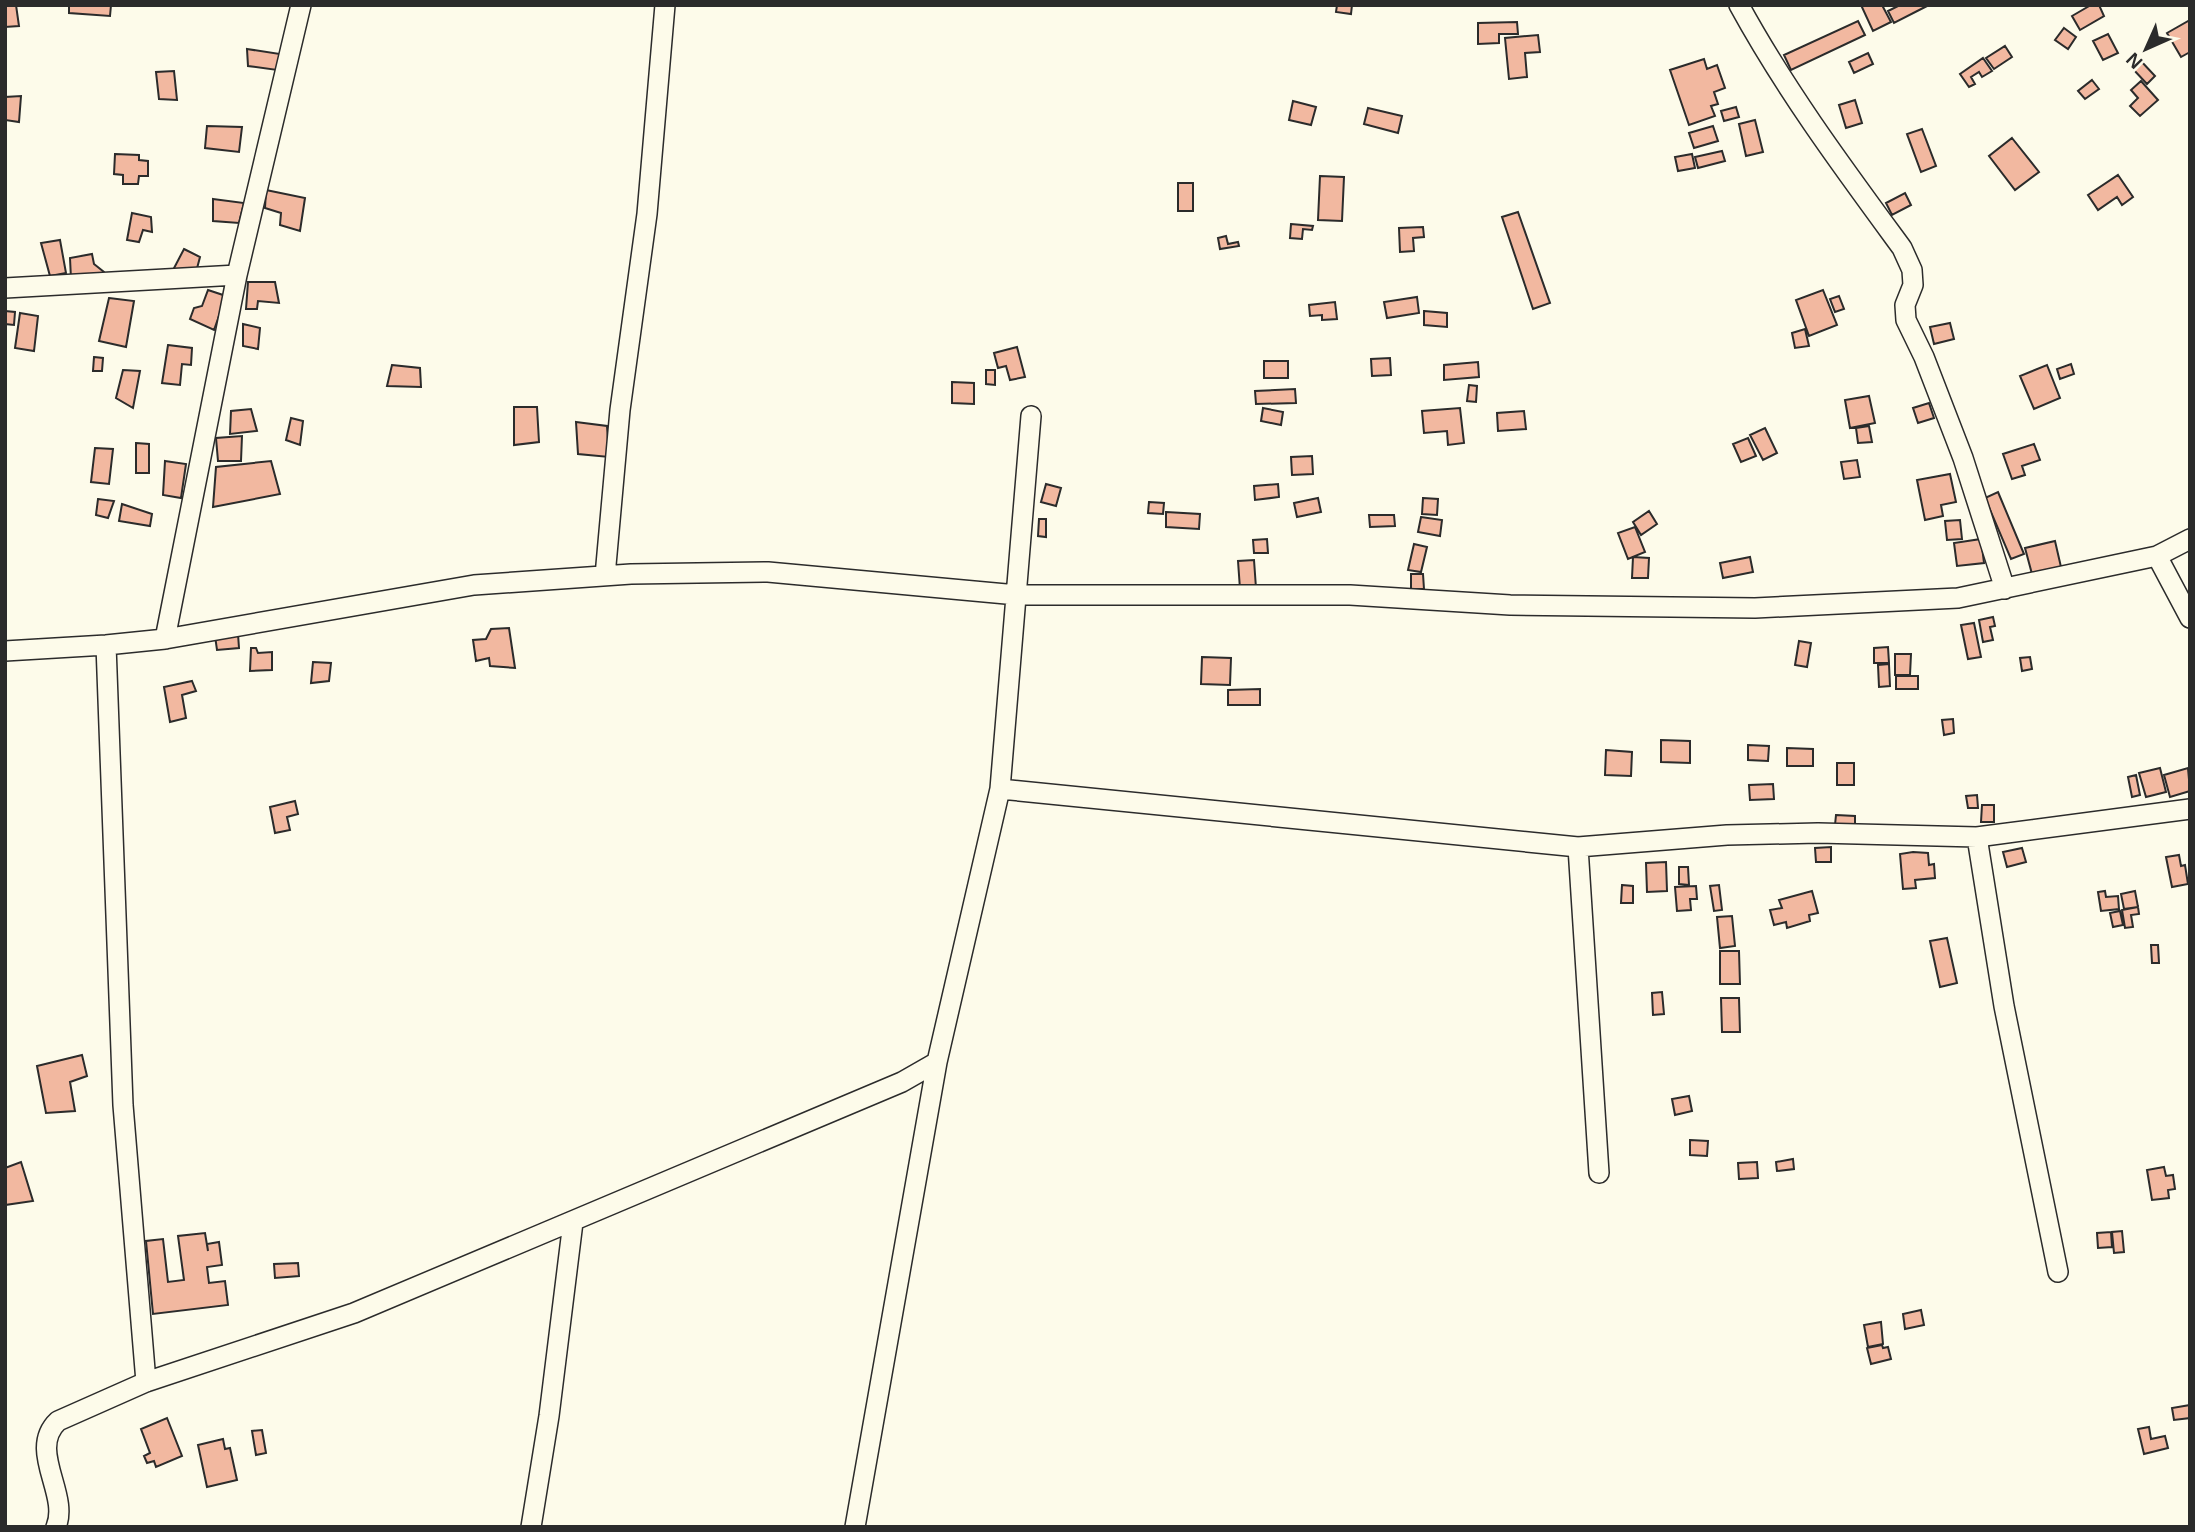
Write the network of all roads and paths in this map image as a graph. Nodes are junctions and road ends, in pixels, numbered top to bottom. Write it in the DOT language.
graph roads {
  1 [pos="301,5"];
  2 [pos="665,5"];
  3 [pos="1739,5"];
  4 [pos="237,275"];
  5 [pos="5,288"];
  6 [pos="1031,416"];
  7 [pos="2190,539"];
  8 [pos="2157,556"];
  9 [pos="605,576"];
  10 [pos="2005,589"];
  11 [pos="1017,595"];
  12 [pos="2190,618"];
  13 [pos="165,639"];
  14 [pos="106,645"];
  15 [pos="5,651"];
  16 [pos="1000,789"];
  17 [pos="2190,809"];
  18 [pos="1977,837"];
  19 [pos="1577,847"];
  20 [pos="937,1062"];
  21 [pos="1599,1173"];
  22 [pos="573,1222"];
  23 [pos="2058,1272"];
  24 [pos="146,1382"];
  25 [pos="56,1527"];
  26 [pos="531,1527"];
  27 [pos="855,1527"];
  1 -- 4 [label="street"];
  2 -- 9 [label="street"];
  3 -- 10 [label="street"];
  4 -- 5 [label="street"];
  4 -- 13 [label="street"];
  6 -- 11 [label="street"];
  7 -- 8 [label="street"];
  8 -- 10 [label="street"];
  8 -- 12 [label="street"];
  9 -- 11 [label="street"];
  9 -- 13 [label="street"];
  10 -- 11 [label="street"];
  11 -- 16 [label="street"];
  13 -- 14 [label="street"];
  14 -- 15 [label="street"];
  14 -- 24 [label="street"];
  16 -- 19 [label="street"];
  16 -- 20 [label="street"];
  17 -- 18 [label="street"];
  18 -- 19 [label="street"];
  18 -- 23 [label="street"];
  19 -- 21 [label="street"];
  20 -- 22 [label="street"];
  20 -- 27 [label="street"];
  22 -- 24 [label="street"];
  22 -- 26 [label="street"];
  24 -- 25 [label="street"];
}
